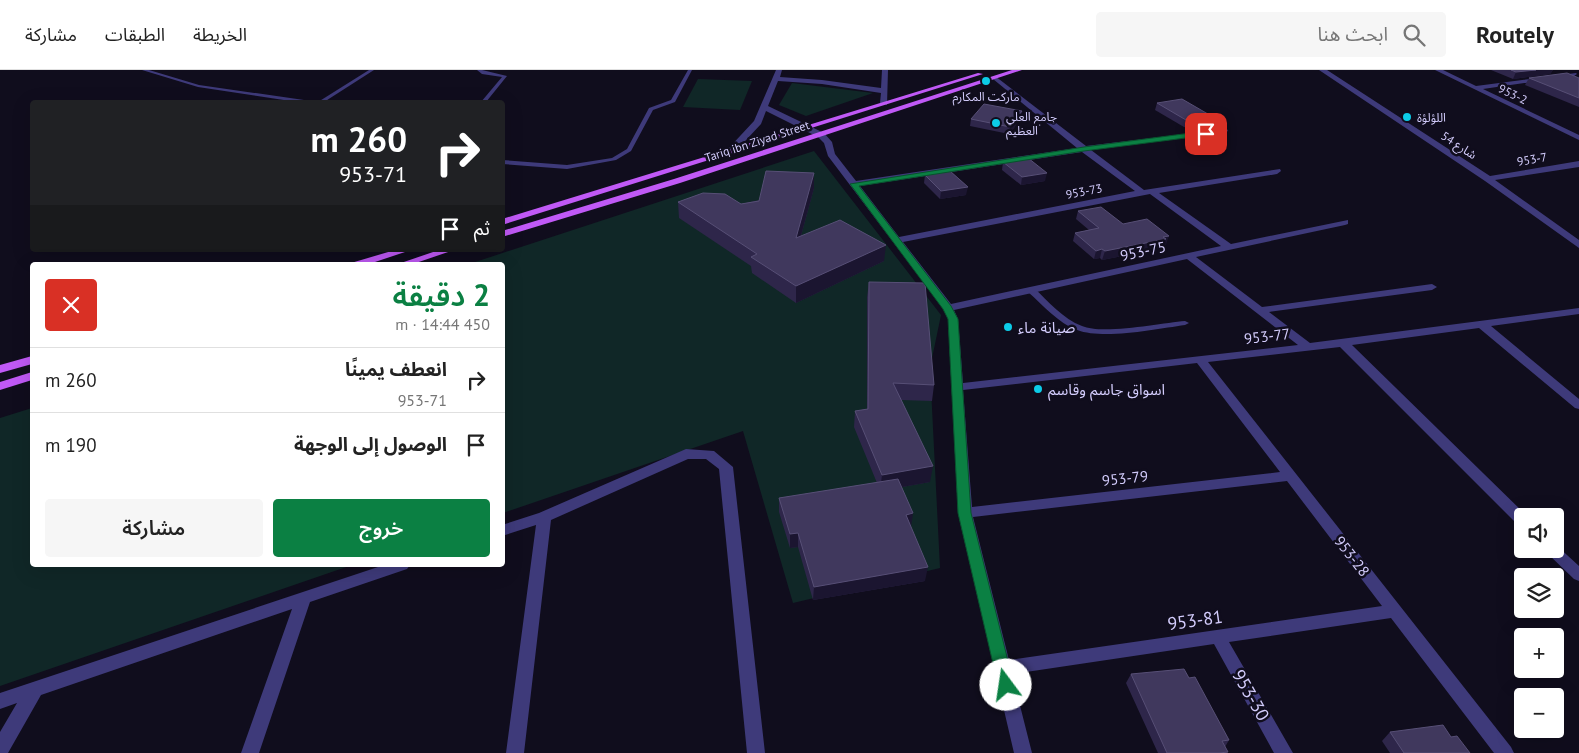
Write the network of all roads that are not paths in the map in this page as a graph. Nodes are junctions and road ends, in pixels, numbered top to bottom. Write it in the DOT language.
graph roads {
  1 [pos="144,70"];
  2 [pos="372,70"];
  3 [pos="479,70"];
  4 [pos="690,70"];
  5 [pos="779,70"];
  6 [pos="885,70"];
  7 [pos="1019,70"];
  8 [pos="1322,70"];
  9 [pos="1438,70"];
  10 [pos="1566,70"];
  11 [pos="994,74"];
  12 [pos="1577,75"];
  13 [pos="776,79"];
  14 [pos="1475,88"];
  15 [pos="884,90"];
  16 [pos="291,100"];
  17 [pos="324,100"];
  18 [pos="486,100"];
  19 [pos="884,103"];
  20 [pos="765,107"];
  21 [pos="807,128"];
  22 [pos="1224,131"];
  23 [pos="821,135"];
  24 [pos="1579,138"];
  25 [pos="1084,149"];
  26 [pos="730,152"];
  27 [pos="505,162"];
  28 [pos="1579,164"];
  29 [pos="1278,171"];
  30 [pos="1488,180"];
  31 [pos="854,184"];
  32 [pos="1147,192"];
  33 [pos="505,221"];
  34 [pos="1345,222"];
  35 [pos="505,233"];
  36 [pos="896,240"];
  37 [pos="1579,245"];
  38 [pos="1230,248"];
  39 [pos="399,252"];
  40 [pos="442,252"];
  41 [pos="1190,257"];
  42 [pos="365,262"];
  43 [pos="410,262"];
  44 [pos="1432,287"];
  45 [pos="1031,290"];
  46 [pos="948,308"];
  47 [pos="1261,310"];
  48 [pos="1579,311"];
  49 [pos="1185,323"];
  50 [pos="1481,324"];
  51 [pos="1343,343"];
  52 [pos="1308,347"];
  53 [pos="1200,359"];
  54 [pos="30,361"];
  55 [pos="0,369"];
  56 [pos="30,377"];
  57 [pos="0,386"];
  58 [pos="958,387"];
  59 [pos="1579,405"];
  60 [pos="1290,476"];
  61 [pos="1514,512"];
  62 [pos="964,513"];
  63 [pos="544,517"];
  64 [pos="505,530"];
  65 [pos="1561,558"];
  66 [pos="396,567"];
  67 [pos="1579,575"];
  68 [pos="304,598"];
  69 [pos="1394,611"];
  70 [pos="1218,636"];
  71 [pos="1002,668"];
  72 [pos="35,690"];
  73 [pos="0,702"];
  74 [pos="0,749"];
  75 [pos="250,753"];
  76 [pos="515,753"];
  77 [pos="756,753"];
  78 [pos="1023,753"];
  79 [pos="1284,753"];
  80 [pos="1505,753"];
  1 -- 16 [label="lane"];
  2 -- 17 [label="lane"];
  3 -- 18 [label="lane"];
  4 -- 27 [label="lane"];
  5 -- 13 [label="street"];
  6 -- 15 [label="street"];
  7 -- 11 [label="main road, Tariq ibn Ziyad Street"];
  8 -- 30 [label="street, شارع 54"];
  9 -- 14 [label="street, 953-2"];
  10 -- 12 [label="street"];
  11 -- 19 [label="main road, Tariq ibn Ziyad Street"];
  11 -- 23 [label="main road, Tariq ibn Ziyad Street"];
  11 -- 25 [label="street"];
  12 -- 14 [label="street"];
  13 -- 15 [label="street"];
  13 -- 20 [label="street"];
  14 -- 24 [label="street, 953-2"];
  15 -- 19 [label="street"];
  19 -- 21 [label="main road, Tariq ibn Ziyad Street"];
  20 -- 21 [label="street"];
  20 -- 26 [label="street"];
  21 -- 23 [label="street"];
  21 -- 26 [label="main road, Tariq ibn Ziyad Street"];
  22 -- 25 [label="street"];
  23 -- 31 [label="street"];
  23 -- 35 [label="main road, Tariq ibn Ziyad Street"];
  25 -- 31 [label="street"];
  25 -- 32 [label="street"];
  26 -- 33 [label="main road, Tariq ibn Ziyad Street"];
  28 -- 30 [label="street, 953-7"];
  29 -- 32 [label="street, 953-73"];
  30 -- 37 [label="street, شارع 54"];
  31 -- 36 [label="street"];
  32 -- 36 [label="street, 953-73"];
  32 -- 38 [label="street"];
  34 -- 38 [label="street, 953-75"];
  36 -- 46 [label="street"];
  38 -- 41 [label="street, 953-75"];
  39 -- 42 [label="main road"];
  40 -- 43 [label="main road"];
  41 -- 45 [label="street, 953-75"];
  41 -- 47 [label="street"];
  44 -- 47 [label="street"];
  45 -- 46 [label="street, 953-75"];
  45 -- 49 [label="lane"];
  46 -- 58 [label="street"];
  47 -- 52 [label="street"];
  48 -- 50 [label="street, 953-77"];
  50 -- 51 [label="street, 953-77"];
  50 -- 59 [label="street"];
  51 -- 52 [label="street, 953-77"];
  51 -- 61 [label="street"];
  52 -- 53 [label="street, 953-77"];
  53 -- 58 [label="street, 953-77"];
  53 -- 60 [label="street, 953-28"];
  54 -- 55 [label="main road"];
  56 -- 57 [label="main road"];
  58 -- 62 [label="street"];
  60 -- 62 [label="street, 953-79"];
  60 -- 69 [label="street, 953-28"];
  62 -- 71 [label="street"];
  63 -- 64 [label="street"];
  63 -- 76 [label="street"];
  63 -- 77 [label="street"];
  65 -- 67 [label="street"];
  66 -- 68 [label="street"];
  68 -- 72 [label="street"];
  68 -- 75 [label="street"];
  69 -- 70 [label="street, 953-81"];
  69 -- 80 [label="street, 953-28"];
  70 -- 71 [label="street, 953-81"];
  70 -- 79 [label="street, 953-30"];
  71 -- 78 [label="street"];
  72 -- 73 [label="street"];
  72 -- 74 [label="street"];
}
